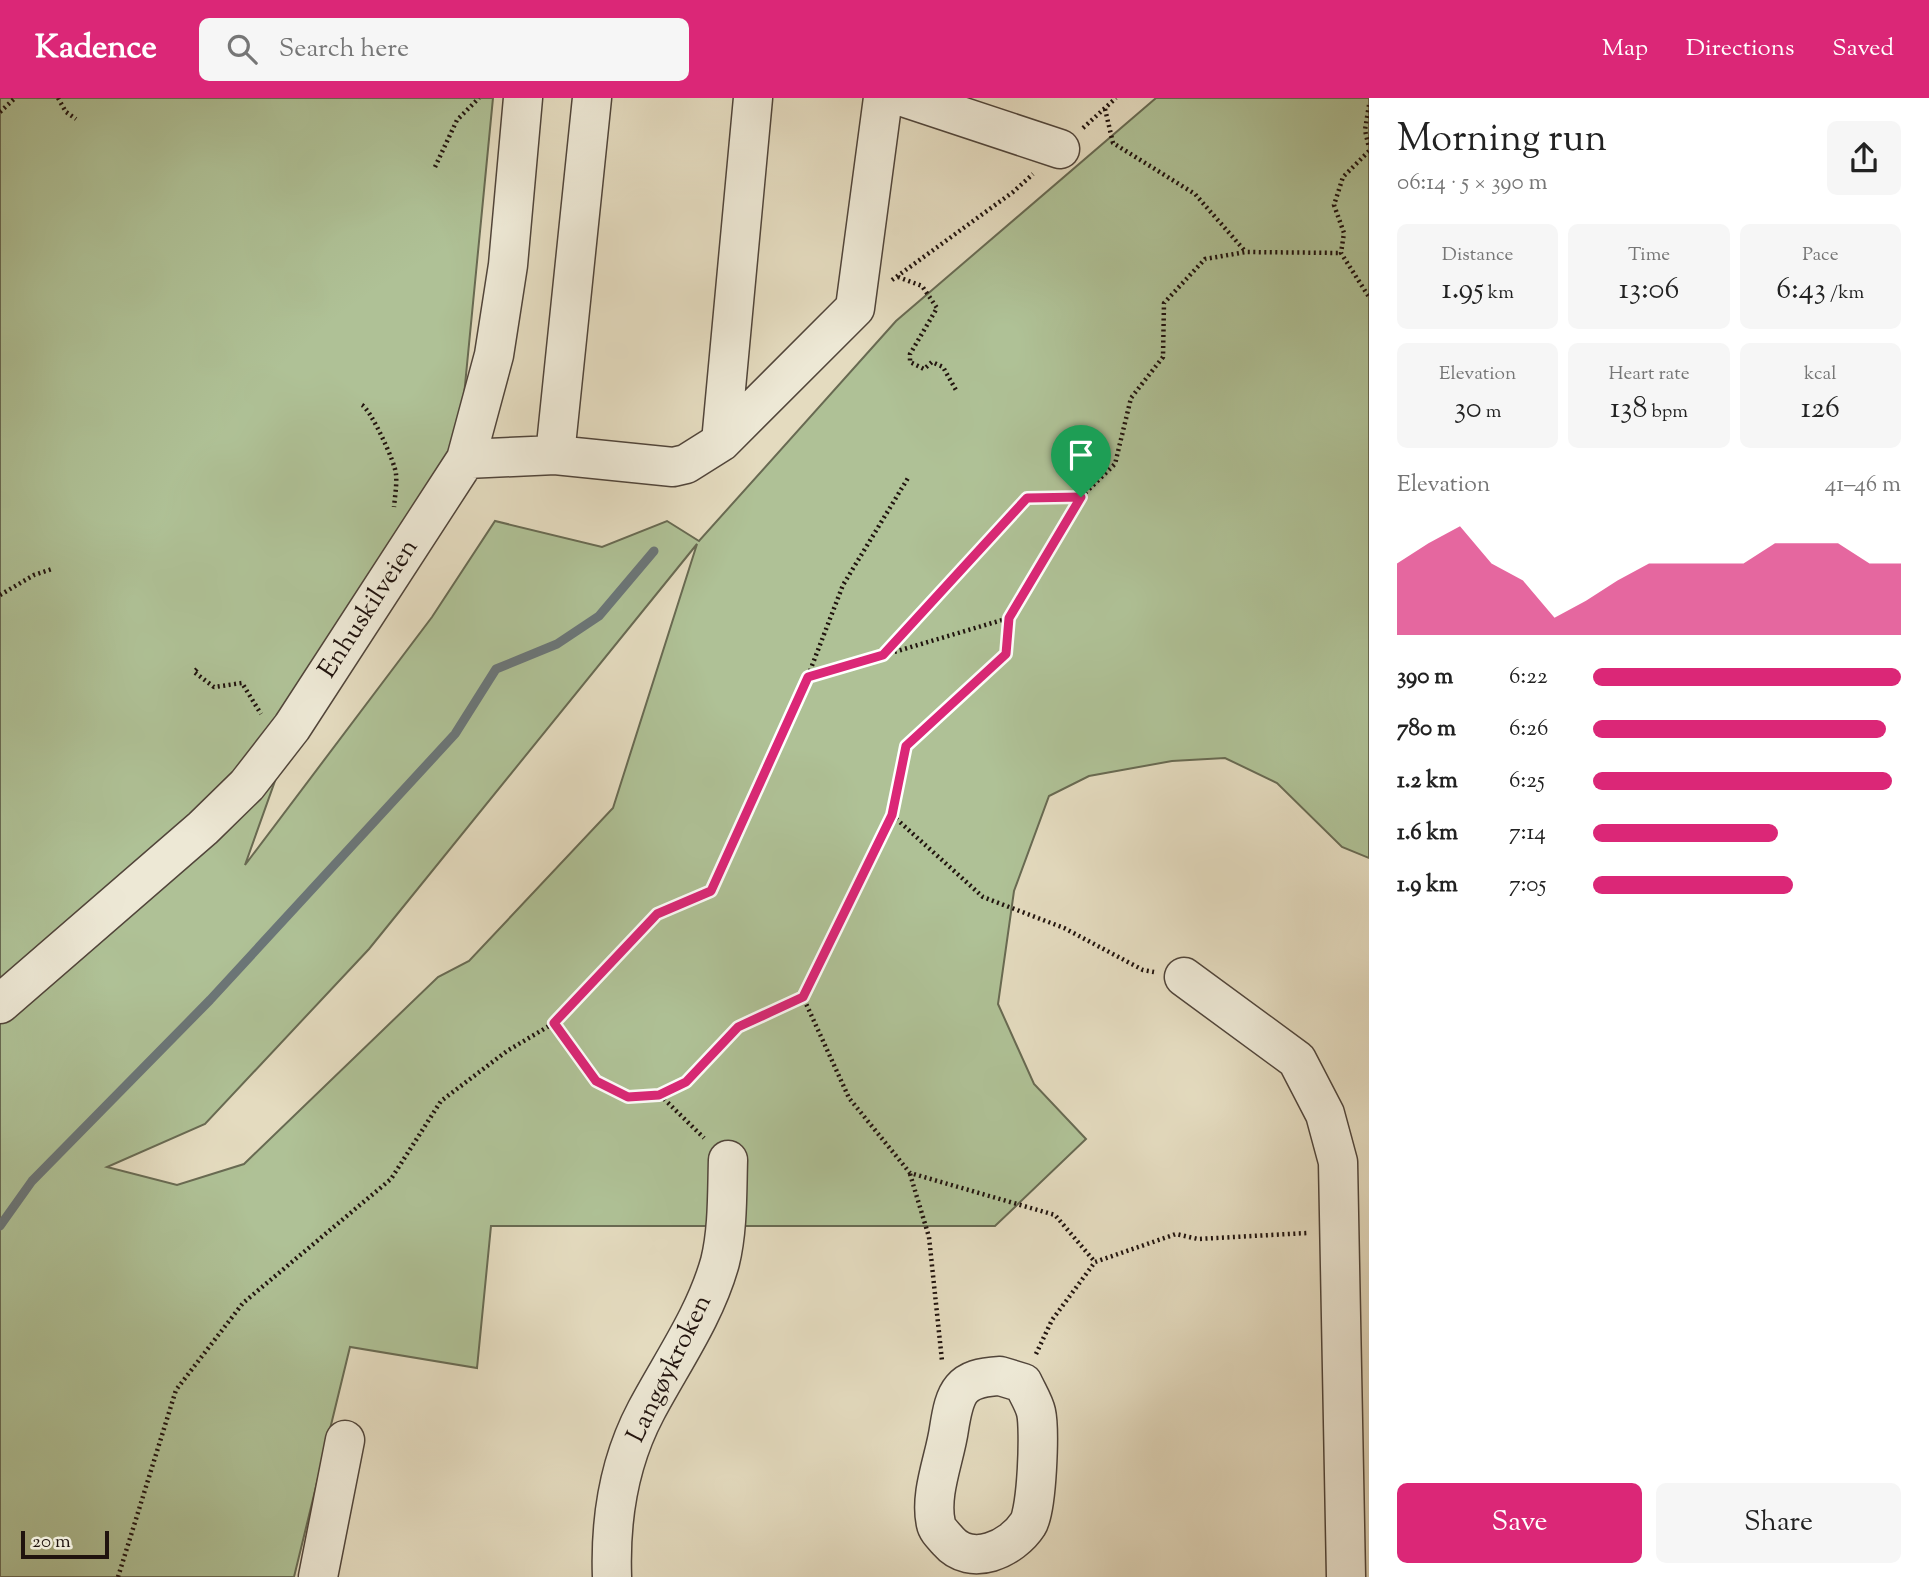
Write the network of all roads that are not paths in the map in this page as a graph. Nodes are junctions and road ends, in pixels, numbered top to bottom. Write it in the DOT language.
graph roads {
  1 [pos="523,98"];
  2 [pos="592,98"];
  3 [pos="753,98"];
  4 [pos="883,98"];
  5 [pos="906,98"];
  6 [pos="1060,149"];
  7 [pos="721,442"];
  8 [pos="555,455"];
  9 [pos="466,459"];
  10 [pos="1184,977"];
  11 [pos="0,1004"];
  12 [pos="727,1160"];
  13 [pos="345,1440"];
  14 [pos="971,1566"];
  15 [pos="318,1577"];
  16 [pos="612,1577"];
  17 [pos="1346,1577"];
  1 -- 9 [label="street, Enhuskilveien"];
  2 -- 8 [label="street"];
  3 -- 7 [label="street"];
  4 -- 7 [label="street"];
  5 -- 6 [label="street"];
  7 -- 8 [label="street"];
  8 -- 9 [label="street"];
  9 -- 11 [label="street, Enhuskilveien"];
  10 -- 17 [label="street"];
  12 -- 16 [label="street, Langøykroken"];
  13 -- 15 [label="street"];
  14 -- 14 [label="street"];
}
